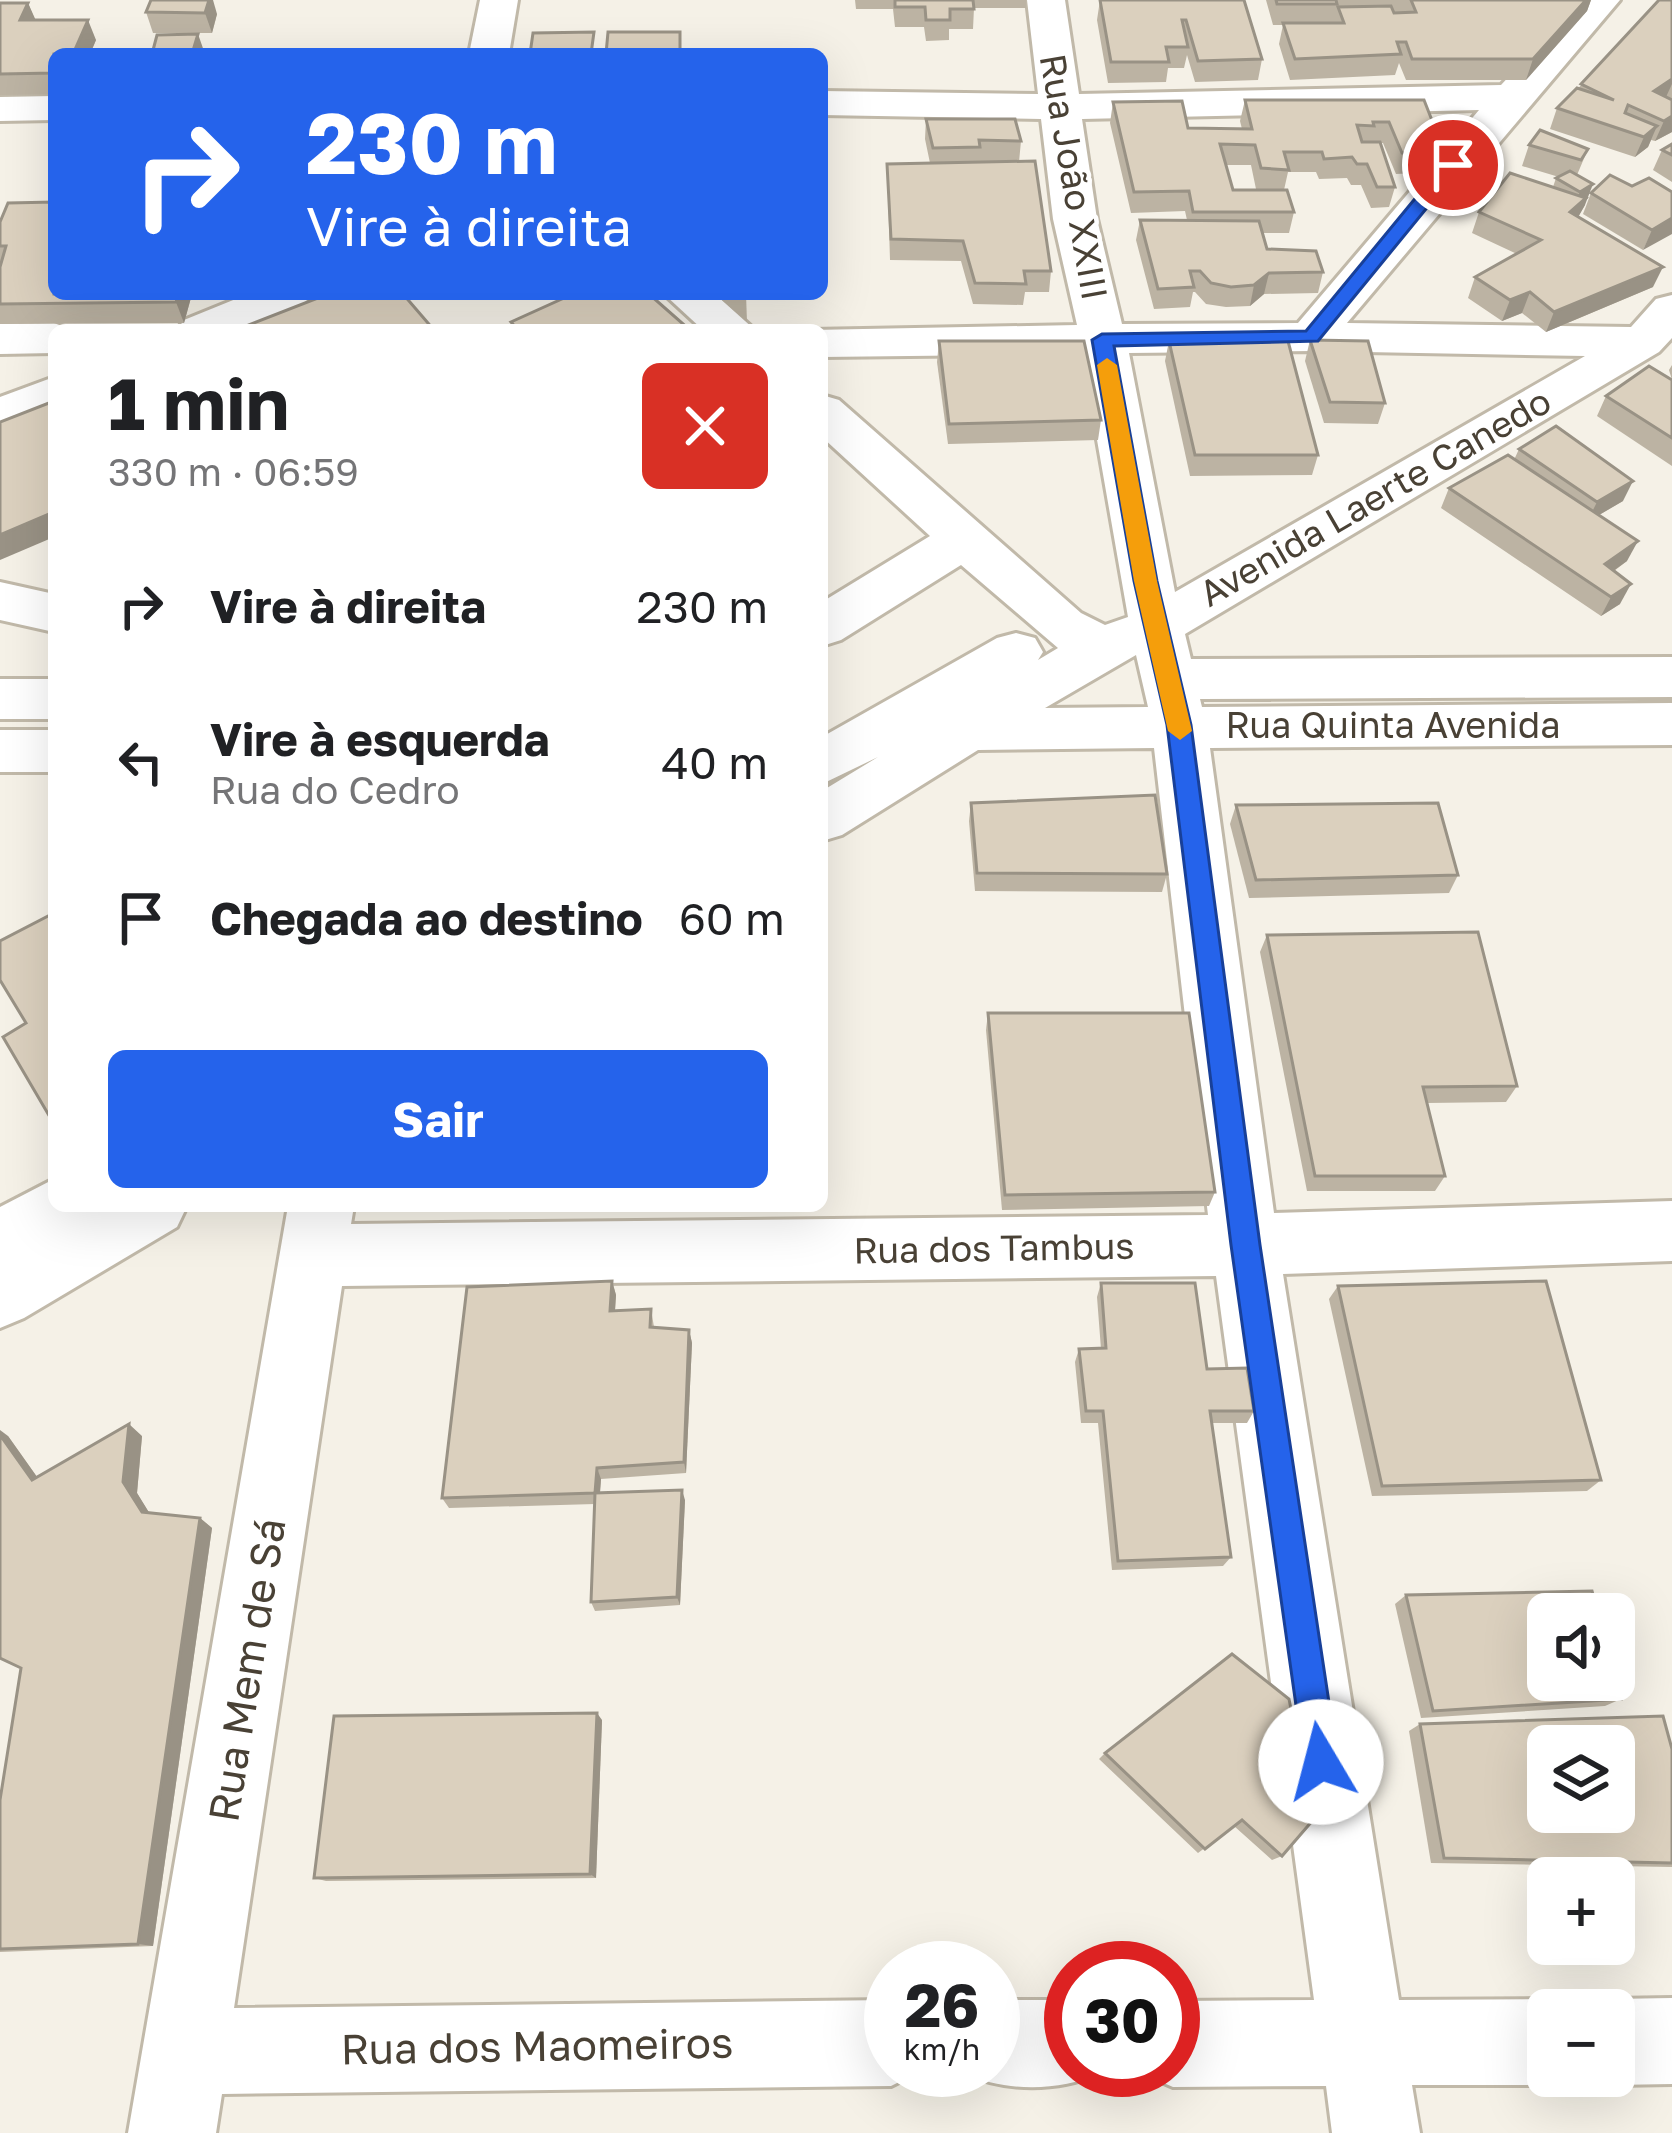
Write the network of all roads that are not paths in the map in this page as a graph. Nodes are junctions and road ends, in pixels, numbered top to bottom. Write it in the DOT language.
graph roads {
  1 [pos="499,0"];
  2 [pos="1046,0"];
  3 [pos="1601,0"];
  4 [pos="490,48"];
  5 [pos="1512,97"];
  6 [pos="828,103"];
  7 [pos="1057,106"];
  8 [pos="48,108"];
  9 [pos="0,109"];
  10 [pos="274,300"];
  11 [pos="694,300"];
  12 [pos="215,324"];
  13 [pos="724,324"];
  14 [pos="1665,324"];
  15 [pos="1311,337"];
  16 [pos="48,338"];
  17 [pos="0,339"];
  18 [pos="1102,340"];
  19 [pos="828,342"];
  20 [pos="1555,344"];
  21 [pos="48,395"];
  22 [pos="0,415"];
  23 [pos="828,417"];
  24 [pos="963,541"];
  25 [pos="0,602"];
  26 [pos="48,612"];
  27 [pos="828,622"];
  28 [pos="1136,648"];
  29 [pos="1672,677"];
  30 [pos="0,699"];
  31 [pos="48,699"];
  32 [pos="1672,724"];
  33 [pos="969,729"];
  34 [pos="0,751"];
  35 [pos="48,751"];
  36 [pos="828,761"];
  37 [pos="828,815"];
  38 [pos="132,1212"];
  39 [pos="318,1230"];
  40 [pos="64,1231"];
  41 [pos="1672,1232"];
  42 [pos="0,1245"];
  43 [pos="1245,1245"];
  44 [pos="0,1296"];
  45 [pos="1672,2041"];
  46 [pos="1527,2042"];
  47 [pos="1635,2042"];
  48 [pos="864,2043"];
  49 [pos="1200,2044"];
  50 [pos="1363,2044"];
  51 [pos="184,2052"];
  52 [pos="172,2133"];
  53 [pos="1376,2133"];
  1 -- 4 [label="street"];
  2 -- 7 [label="street, Rua João XXIII"];
  3 -- 5 [label="street"];
  5 -- 7 [label="street"];
  5 -- 15 [label="street"];
  6 -- 7 [label="street"];
  7 -- 18 [label="street, Rua João XXIII"];
  8 -- 9 [label="street"];
  10 -- 12 [label="street"];
  11 -- 13 [label="street"];
  14 -- 20 [label="street, Avenida Laerte Canedo"];
  14 -- 28 [label="street, Avenida Laerte Canedo"];
  15 -- 18 [label="street"];
  15 -- 20 [label="street"];
  16 -- 17 [label="street"];
  18 -- 19 [label="street"];
  18 -- 28 [label="street, Rua João XXIII"];
  20 -- 28 [label="street, Avenida Laerte Canedo"];
  21 -- 22 [label="street"];
  23 -- 24 [label="street"];
  24 -- 27 [label="street"];
  24 -- 28 [label="street"];
  25 -- 26 [label="street"];
  28 -- 29 [label="street, Rua Quinta Avenida"];
  28 -- 32 [label="street, Rua Quinta Avenida"];
  28 -- 33 [label="street, Rua Quinta Avenida"];
  28 -- 33 [label="street, Avenida Laerte Canedo"];
  28 -- 36 [label="street, Avenida Laerte Canedo"];
  28 -- 43 [label="street, Rua João XXIII"];
  30 -- 31 [label="street"];
  33 -- 37 [label="street, Avenida Laerte Canedo"];
  34 -- 35 [label="street"];
  38 -- 40 [label="street"];
  39 -- 43 [label="street, Rua dos Tambus"];
  39 -- 51 [label="street, Rua Mem de Sá"];
  40 -- 42 [label="street"];
  40 -- 44 [label="street"];
  41 -- 43 [label="street, Rua dos Tambus"];
  43 -- 50 [label="street, Rua João XXIII"];
  45 -- 47 [label="street"];
  46 -- 50 [label="street"];
  48 -- 51 [label="street, Rua dos Maomeiros"];
  49 -- 50 [label="street"];
  50 -- 53 [label="street, Rua João XXIII"];
  51 -- 52 [label="street, Rua Mem de Sá"];
}
